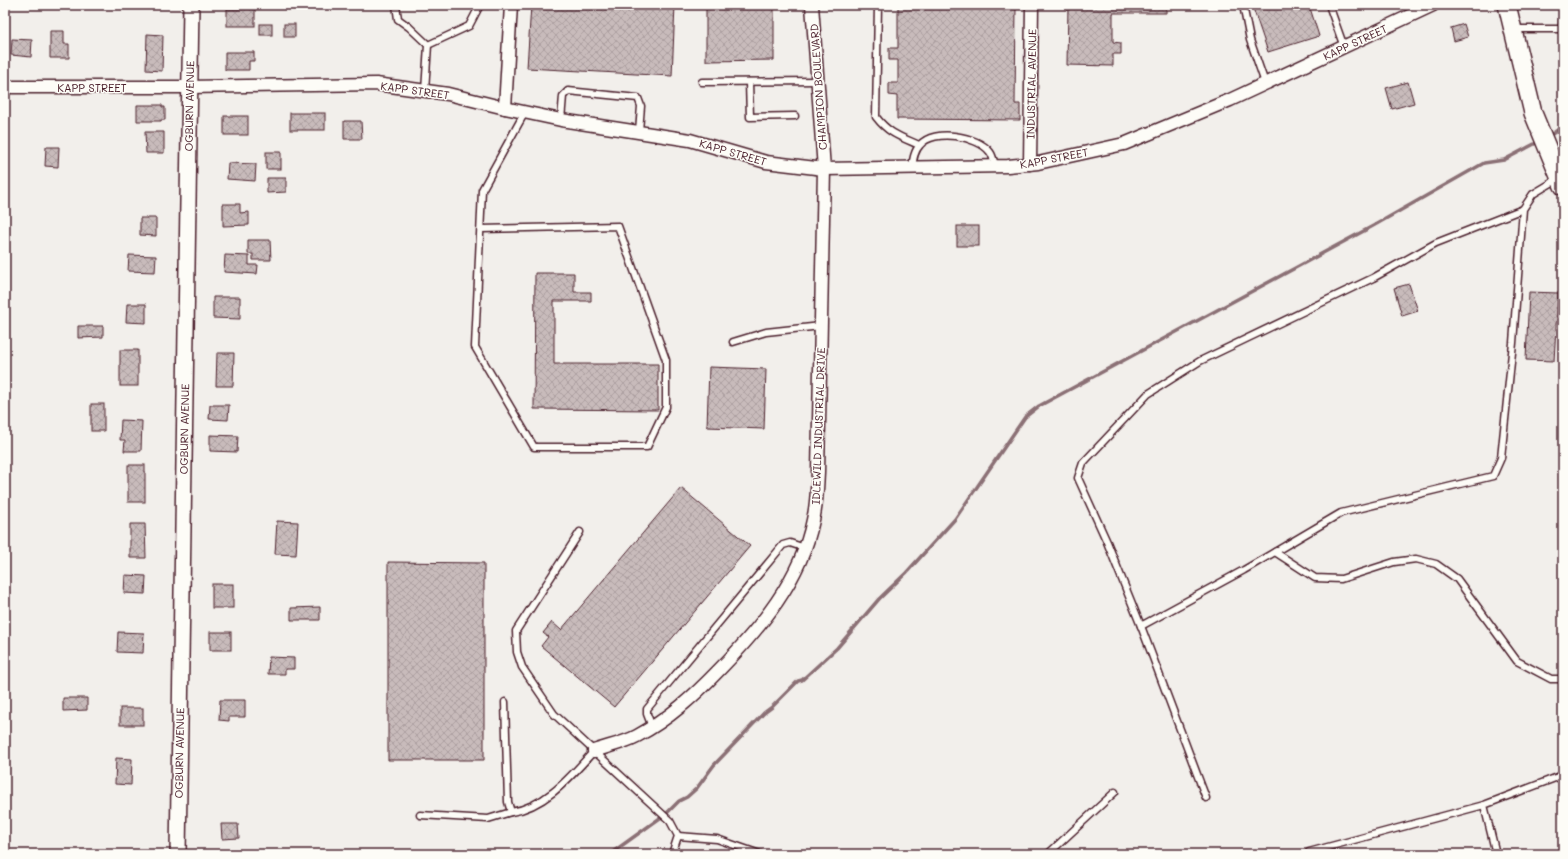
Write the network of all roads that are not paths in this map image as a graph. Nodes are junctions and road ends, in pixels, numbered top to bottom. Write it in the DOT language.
graph roads {
  1 [pos="191,5"];
  2 [pos="396,5"];
  3 [pos="480,5"];
  4 [pos="511,5"];
  5 [pos="812,5"];
  6 [pos="878,5"];
  7 [pos="1032,5"];
  8 [pos="1242,5"];
  9 [pos="1329,5"];
  10 [pos="1433,5"];
  11 [pos="1507,5"];
  12 [pos="1563,16"];
  13 [pos="1563,28"];
  14 [pos="1513,29"];
  15 [pos="428,45"];
  16 [pos="1344,47"];
  17 [pos="818,81"];
  18 [pos="702,82"];
  19 [pos="749,82"];
  20 [pos="1265,83"];
  21 [pos="5,87"];
  22 [pos="189,87"];
  23 [pos="425,91"];
  24 [pos="505,108"];
  25 [pos="525,112"];
  26 [pos="795,116"];
  27 [pos="561,120"];
  28 [pos="639,131"];
  29 [pos="919,145"];
  30 [pos="1030,164"];
  31 [pos="996,166"];
  32 [pos="912,168"];
  33 [pos="824,169"];
  34 [pos="1560,173"];
  35 [pos="1523,209"];
  36 [pos="481,228"];
  37 [pos="821,326"];
  38 [pos="733,342"];
  39 [pos="580,532"];
  40 [pos="804,548"];
  41 [pos="1275,552"];
  42 [pos="1141,626"];
  43 [pos="1563,679"];
  44 [pos="505,702"];
  45 [pos="652,727"];
  46 [pos="594,751"];
  47 [pos="1563,775"];
  48 [pos="1115,792"];
  49 [pos="1206,798"];
  50 [pos="1484,805"];
  51 [pos="512,812"];
  52 [pos="420,815"];
  53 [pos="678,836"];
  54 [pos="1309,852"];
  55 [pos="178,854"];
  56 [pos="672,854"];
  57 [pos="760,854"];
  58 [pos="1048,854"];
  59 [pos="1496,854"];
  1 -- 22 [label="street, OGBURN AVENUE"];
  2 -- 15 [label="lane"];
  3 -- 15 [label="lane"];
  4 -- 24 [label="street"];
  5 -- 17 [label="street, CHAMPION BOULEVARD"];
  6 -- 29 [label="lane"];
  7 -- 30 [label="street, INDUSTRIAL AVENUE"];
  8 -- 20 [label="lane"];
  9 -- 16 [label="lane"];
  10 -- 16 [label="street, KAPP STREET"];
  11 -- 14 [label="main road"];
  12 -- 13 [label="lane"];
  13 -- 14 [label="lane"];
  14 -- 34 [label="main road"];
  15 -- 23 [label="lane"];
  16 -- 20 [label="street, KAPP STREET"];
  17 -- 19 [label="lane"];
  17 -- 33 [label="street, CHAMPION BOULEVARD"];
  18 -- 19 [label="lane"];
  19 -- 26 [label="lane"];
  20 -- 30 [label="street, KAPP STREET"];
  21 -- 22 [label="street, KAPP STREET"];
  22 -- 23 [label="street, KAPP STREET"];
  22 -- 55 [label="street, OGBURN AVENUE"];
  23 -- 24 [label="street, KAPP STREET"];
  24 -- 25 [label="street, KAPP STREET"];
  25 -- 27 [label="street, KAPP STREET"];
  25 -- 36 [label="lane"];
  27 -- 28 [label="street, KAPP STREET"];
  27 -- 28 [label="lane"];
  28 -- 33 [label="street, KAPP STREET"];
  29 -- 31 [label="lane"];
  29 -- 32 [label="lane"];
  30 -- 31 [label="street, KAPP STREET"];
  31 -- 32 [label="street, KAPP STREET"];
  32 -- 33 [label="street, KAPP STREET"];
  33 -- 37 [label="street, IDLEWILD INDUSTRIAL DRIVE"];
  34 -- 35 [label="lane"];
  35 -- 41 [label="lane"];
  35 -- 42 [label="lane"];
  36 -- 36 [label="lane"];
  37 -- 38 [label="lane"];
  37 -- 40 [label="street, IDLEWILD INDUSTRIAL DRIVE"];
  39 -- 46 [label="lane"];
  40 -- 45 [label="street, IDLEWILD INDUSTRIAL DRIVE"];
  40 -- 45 [label="lane"];
  41 -- 42 [label="lane"];
  41 -- 43 [label="lane"];
  42 -- 49 [label="lane"];
  44 -- 51 [label="lane"];
  45 -- 46 [label="street, IDLEWILD INDUSTRIAL DRIVE"];
  46 -- 51 [label="lane"];
  46 -- 53 [label="lane"];
  47 -- 50 [label="lane"];
  48 -- 58 [label="lane"];
  50 -- 54 [label="lane"];
  50 -- 59 [label="lane"];
  51 -- 52 [label="lane"];
  53 -- 56 [label="lane"];
  53 -- 57 [label="lane"];
}
